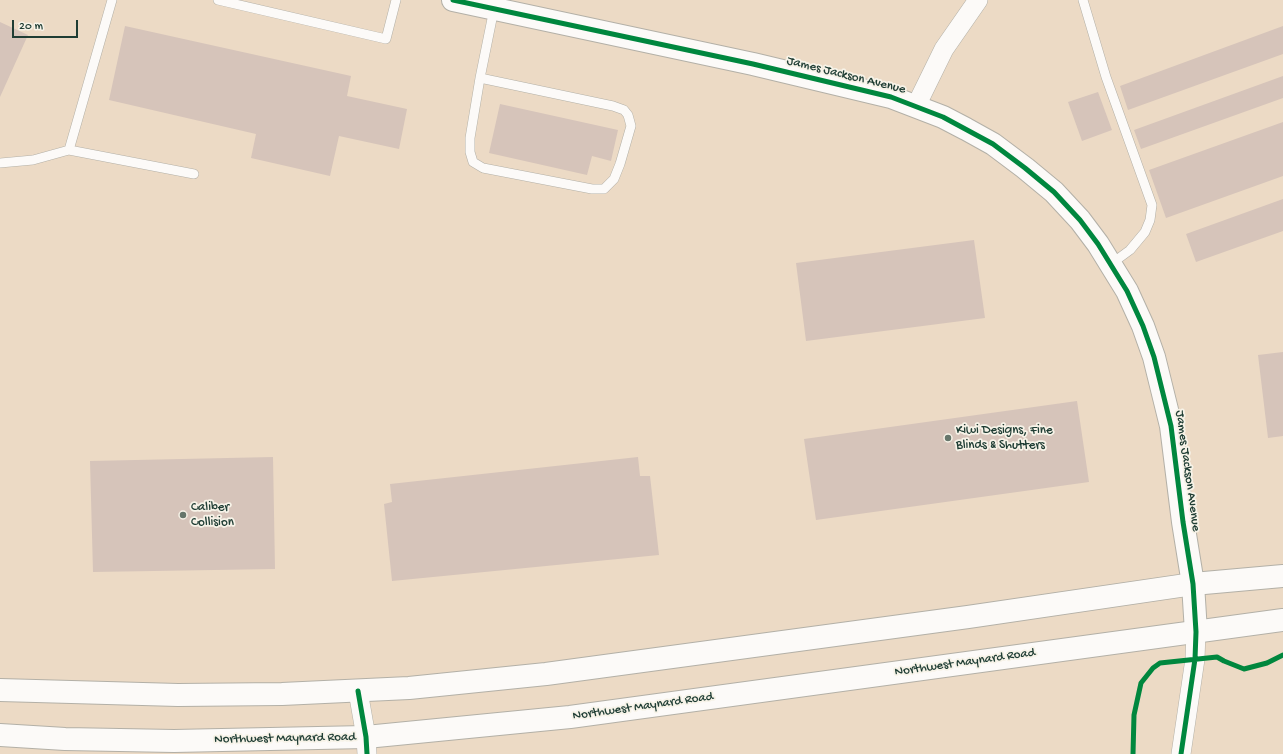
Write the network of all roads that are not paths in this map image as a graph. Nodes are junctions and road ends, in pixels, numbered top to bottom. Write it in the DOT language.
graph roads {
  1 [pos="112,0"];
  2 [pos="218,0"];
  3 [pos="396,0"];
  4 [pos="453,0"];
  5 [pos="978,0"];
  6 [pos="1083,0"];
  7 [pos="494,9"];
  8 [pos="480,78"];
  9 [pos="916,106"];
  10 [pos="69,150"];
  11 [pos="0,163"];
  12 [pos="194,174"];
  13 [pos="1111,264"];
  14 [pos="1283,576"];
  15 [pos="1193,584"];
  16 [pos="1283,620"];
  17 [pos="1196,632"];
  18 [pos="0,690"];
  19 [pos="358,691"];
  20 [pos="0,735"];
  21 [pos="366,745"];
  22 [pos="1181,754"];
  1 -- 10 [label="lane"];
  2 -- 3 [label="lane"];
  4 -- 7 [label="main road, James Jackson Avenue"];
  5 -- 9 [label="street"];
  6 -- 13 [label="lane"];
  7 -- 8 [label="lane"];
  7 -- 9 [label="main road, James Jackson Avenue"];
  8 -- 8 [label="lane"];
  9 -- 13 [label="main road, James Jackson Avenue"];
  10 -- 11 [label="lane"];
  10 -- 12 [label="lane"];
  13 -- 15 [label="main road, James Jackson Avenue"];
  14 -- 15 [label="main road"];
  15 -- 17 [label="main road, James Jackson Avenue"];
  15 -- 19 [label="main road"];
  16 -- 17 [label="main road, Northwest Maynard Road"];
  17 -- 21 [label="main road, Northwest Maynard Road"];
  17 -- 22 [label="street"];
  18 -- 19 [label="main road"];
  19 -- 21 [label="street"];
  20 -- 21 [label="main road, Northwest Maynard Road"];
}
